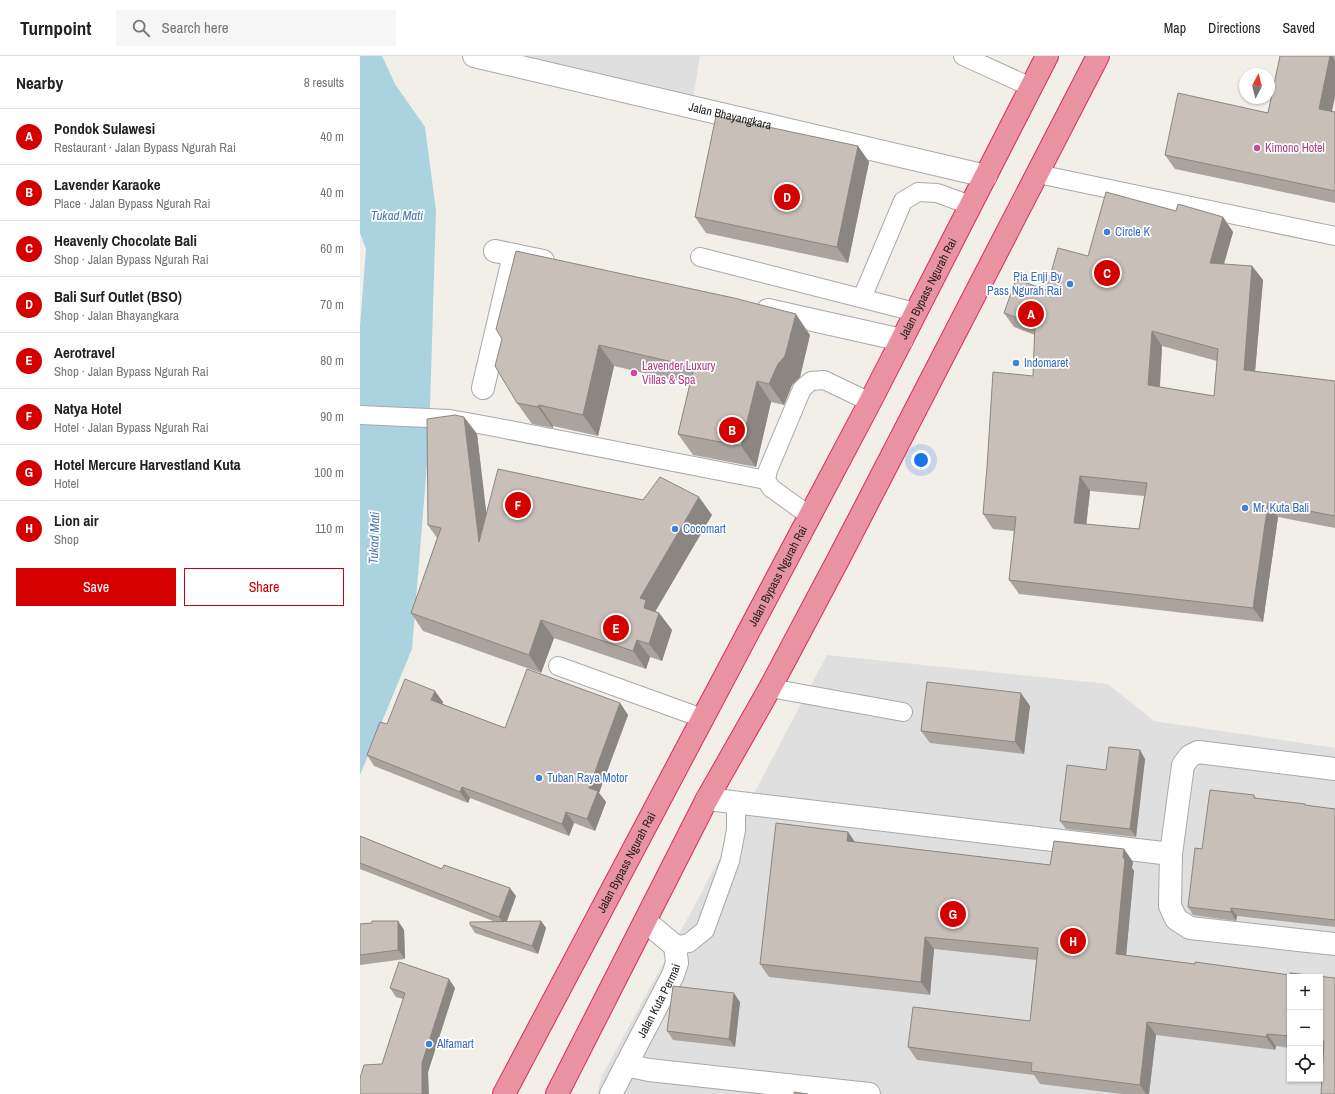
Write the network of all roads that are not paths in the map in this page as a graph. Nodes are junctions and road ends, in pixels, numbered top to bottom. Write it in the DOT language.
graph roads {
  1 [pos="474,56"];
  2 [pos="963,56"];
  3 [pos="1047,56"];
  4 [pos="1098,56"];
  5 [pos="1031,87"];
  6 [pos="1038,174"];
  7 [pos="986,176"];
  8 [pos="970,205"];
  9 [pos="1335,236"];
  10 [pos="700,257"];
  11 [pos="562,265"];
  12 [pos="862,298"];
  13 [pos="747,306"];
  14 [pos="915,312"];
  15 [pos="902,340"];
  16 [pos="483,388"];
  17 [pos="870,402"];
  18 [pos="360,415"];
  19 [pos="766,480"];
  20 [pos="810,516"];
  21 [pos="558,666"];
  22 [pos="770,688"];
  23 [pos="903,712"];
  24 [pos="702,718"];
  25 [pos="1335,769"];
  26 [pos="707,799"];
  27 [pos="736,802"];
  28 [pos="1171,854"];
  29 [pos="645,921"];
  30 [pos="1335,944"];
  31 [pos="675,946"];
  32 [pos="626,1066"];
  33 [pos="504,1094"];
  34 [pos="557,1094"];
  35 [pos="611,1094"];
  36 [pos="869,1094"];
  1 -- 7 [label="street, Jalan Bhayangkara"];
  2 -- 5 [label="lane"];
  3 -- 5 [label="highway, Jalan Bypass Ngurah Rai"];
  4 -- 6 [label="highway"];
  5 -- 7 [label="highway, Jalan Bypass Ngurah Rai"];
  6 -- 9 [label="lane"];
  6 -- 22 [label="highway"];
  7 -- 8 [label="highway, Jalan Bypass Ngurah Rai"];
  8 -- 12 [label="lane"];
  8 -- 14 [label="highway, Jalan Bypass Ngurah Rai"];
  10 -- 12 [label="lane"];
  11 -- 16 [label="street"];
  12 -- 14 [label="lane"];
  13 -- 15 [label="street"];
  14 -- 15 [label="highway, Jalan Bypass Ngurah Rai"];
  15 -- 17 [label="highway, Jalan Bypass Ngurah Rai"];
  17 -- 19 [label="lane"];
  17 -- 20 [label="highway, Jalan Bypass Ngurah Rai"];
  18 -- 19 [label="lane"];
  19 -- 20 [label="lane"];
  20 -- 24 [label="highway, Jalan Bypass Ngurah Rai"];
  21 -- 24 [label="lane"];
  22 -- 23 [label="lane"];
  22 -- 26 [label="highway"];
  24 -- 33 [label="highway, Jalan Bypass Ngurah Rai"];
  25 -- 28 [label="street"];
  26 -- 27 [label="street"];
  26 -- 29 [label="highway"];
  27 -- 28 [label="street"];
  27 -- 31 [label="lane"];
  28 -- 30 [label="street"];
  29 -- 31 [label="street, Jalan Kuta Permai"];
  29 -- 34 [label="highway"];
  31 -- 32 [label="street, Jalan Kuta Permai"];
  32 -- 35 [label="street, Jalan Kuta Permai"];
  32 -- 36 [label="street"];
}
